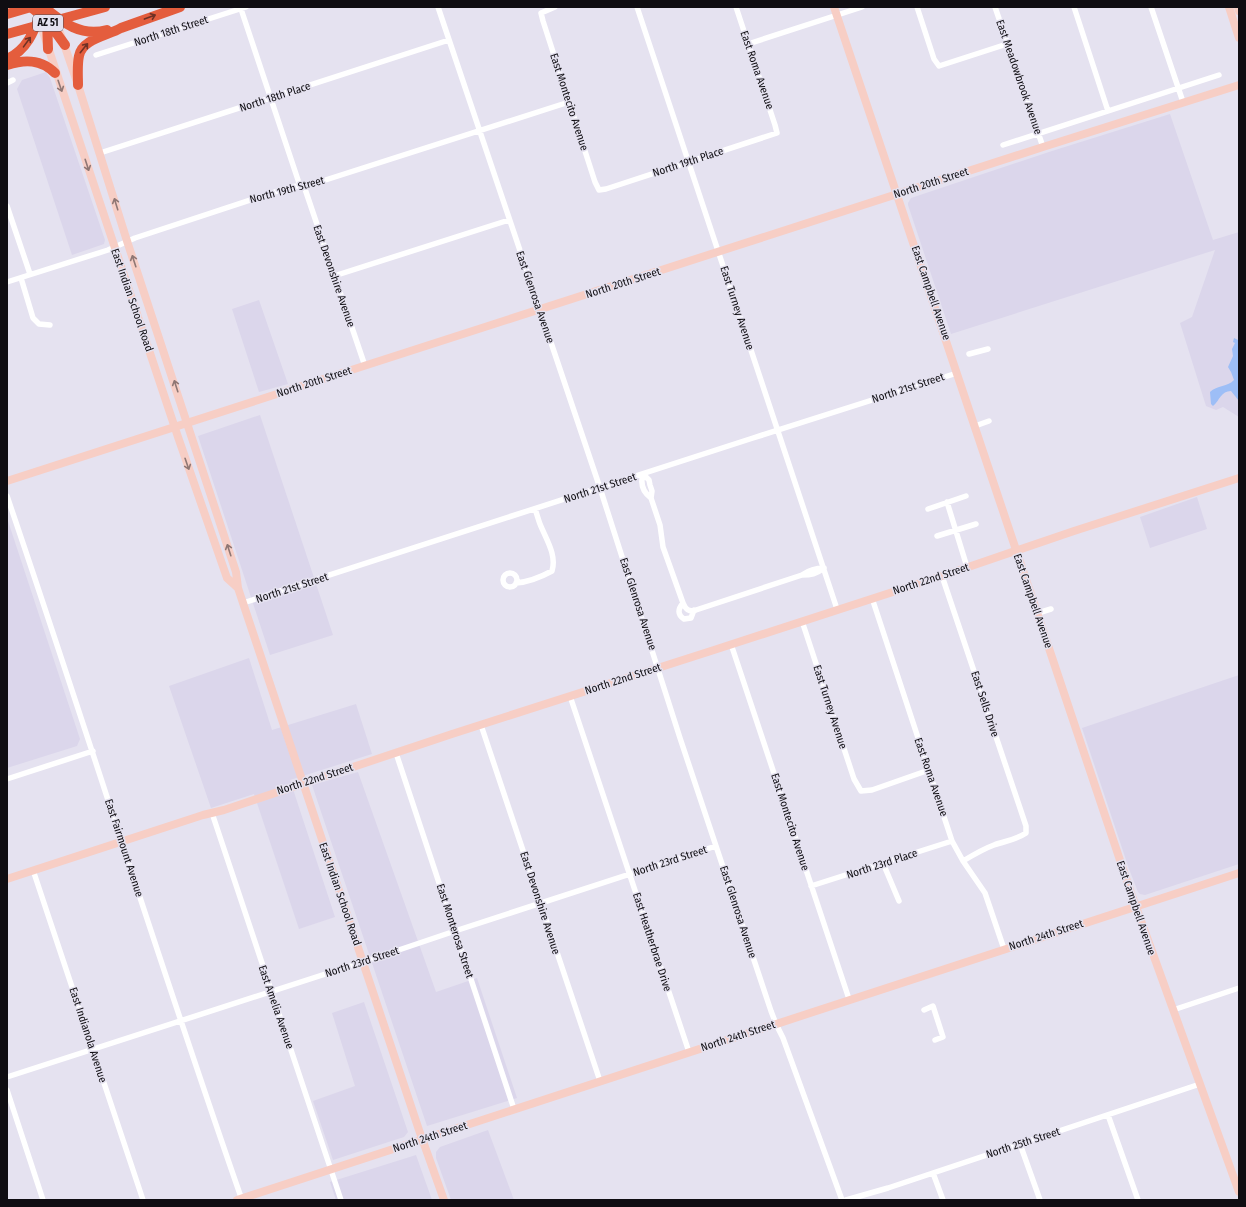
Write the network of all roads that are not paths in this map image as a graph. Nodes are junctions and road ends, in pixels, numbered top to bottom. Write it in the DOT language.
graph roads {
  1 [pos="105,7"];
  2 [pos="180,7"];
  3 [pos="438,7"];
  4 [pos="555,7"];
  5 [pos="637,7"];
  6 [pos="736,7"];
  7 [pos="834,7"];
  8 [pos="862,7"];
  9 [pos="917,7"];
  10 [pos="995,7"];
  11 [pos="1074,7"];
  12 [pos="1151,7"];
  13 [pos="1229,7"];
  14 [pos="1238,7"];
  15 [pos="244,8"];
  16 [pos="42,11"];
  17 [pos="1239,11"];
  18 [pos="7,14"];
  19 [pos="837,15"];
  20 [pos="121,28"];
  21 [pos="10,33"];
  22 [pos="1239,38"];
  23 [pos="449,40"];
  24 [pos="748,44"];
  25 [pos="1007,44"];
  26 [pos="65,45"];
  27 [pos="48,49"];
  28 [pos="96,55"];
  29 [pos="7,59"];
  30 [pos="7,65"];
  31 [pos="56,73"];
  32 [pos="1219,75"];
  33 [pos="78,85"];
  34 [pos="1239,85"];
  35 [pos="1178,89"];
  36 [pos="271,98"];
  37 [pos="569,102"];
  38 [pos="1183,102"];
  39 [pos="1108,110"];
  40 [pos="479,131"];
  41 [pos="777,133"];
  42 [pos="1039,133"];
  43 [pos="1003,145"];
  44 [pos="1043,147"];
  45 [pos="100,153"];
  46 [pos="688,162"];
  47 [pos="302,186"];
  48 [pos="599,190"];
  49 [pos="897,194"];
  50 [pos="7,206"];
  51 [pos="509,220"];
  52 [pos="128,241"];
  53 [pos="115,247"];
  54 [pos="718,252"];
  55 [pos="30,274"];
  56 [pos="334,276"];
  57 [pos="20,278"];
  58 [pos="7,282"];
  59 [pos="539,309"];
  60 [pos="50,325"];
  61 [pos="988,349"];
  62 [pos="969,354"];
  63 [pos="365,366"];
  64 [pos="957,373"];
  65 [pos="989,421"];
  66 [pos="188,423"];
  67 [pos="975,426"];
  68 [pos="174,427"];
  69 [pos="778,430"];
  70 [pos="643,474"];
  71 [pos="1239,478"];
  72 [pos="7,481"];
  73 [pos="600,488"];
  74 [pos="7,496"];
  75 [pos="966,496"];
  76 [pos="947,502"];
  77 [pos="928,508"];
  78 [pos="535,509"];
  79 [pos="976,524"];
  80 [pos="956,530"];
  81 [pos="937,536"];
  82 [pos="1016,551"];
  83 [pos="967,567"];
  84 [pos="824,568"];
  85 [pos="942,576"];
  86 [pos="516,583"];
  87 [pos="238,588"];
  88 [pos="872,598"];
  89 [pos="243,603"];
  90 [pos="683,603"];
  91 [pos="837,609"];
  92 [pos="1051,609"];
  93 [pos="694,610"];
  94 [pos="1038,613"];
  95 [pos="802,621"];
  96 [pos="731,644"];
  97 [pos="658,668"];
  98 [pos="570,696"];
  99 [pos="481,725"];
  100 [pos="93,751"];
  101 [pos="396,753"];
  102 [pos="929,770"];
  103 [pos="7,779"];
  104 [pos="303,783"];
  105 [pos="212,813"];
  106 [pos="122,841"];
  107 [pos="952,841"];
  108 [pos="716,846"];
  109 [pos="963,861"];
  110 [pos="883,863"];
  111 [pos="33,870"];
  112 [pos="1239,873"];
  113 [pos="630,874"];
  114 [pos="7,878"];
  115 [pos="811,886"];
  116 [pos="899,901"];
  117 [pos="540,903"];
  118 [pos="1136,906"];
  119 [pos="455,931"];
  120 [pos="1004,949"];
  121 [pos="363,962"];
  122 [pos="1239,988"];
  123 [pos="271,991"];
  124 [pos="850,999"];
  125 [pos="924,1010"];
  126 [pos="1173,1010"];
  127 [pos="181,1020"];
  128 [pos="776,1024"];
  129 [pos="935,1040"];
  130 [pos="92,1049"];
  131 [pos="689,1052"];
  132 [pos="7,1077"];
  133 [pos="600,1081"];
  134 [pos="1200,1084"];
  135 [pos="7,1090"];
  136 [pos="514,1109"];
  137 [pos="1108,1115"];
  138 [pos="422,1139"];
  139 [pos="1020,1144"];
  140 [pos="331,1169"];
  141 [pos="933,1172"];
  142 [pos="1239,1192"];
  143 [pos="240,1199"];
  144 [pos="43,1200"];
  145 [pos="143,1200"];
  146 [pos="341,1200"];
  147 [pos="444,1200"];
  148 [pos="842,1200"];
  149 [pos="846,1200"];
  150 [pos="943,1200"];
  151 [pos="1040,1200"];
  152 [pos="1138,1200"];
  1 -- 21 [label="highway, AZ 51"];
  20 -- 2 [label="highway, one-way"];
  3 -- 23 [label="street, East Glenrosa Avenue"];
  4 -- 37 [label="street, East Montecito Avenue"];
  5 -- 46 [label="street, East Turney Avenue"];
  6 -- 24 [label="street, East Roma Avenue"];
  7 -- 19 [label="street, East Campbell Avenue"];
  8 -- 19 [label="street"];
  9 -- 25 [label="street"];
  10 -- 25 [label="street, East Meadowbrook Avenue"];
  11 -- 39 [label="street"];
  12 -- 35 [label="street"];
  13 -- 22 [label="street"];
  14 -- 17 [label="street"];
  15 -- 28 [label="street, North 18th Street"];
  15 -- 36 [label="street, East Devonshire Avenue"];
  16 -- 18 [label="highway, AZ 51"];
  16 -- 20 [label="highway"];
  16 -- 26 [label="highway"];
  16 -- 27 [label="highway"];
  29 -- 16 [label="highway, one-way"];
  19 -- 24 [label="street"];
  19 -- 49 [label="street, East Campbell Avenue"];
  33 -- 20 [label="highway, one-way"];
  23 -- 36 [label="street, North 18th Place"];
  23 -- 40 [label="street, East Glenrosa Avenue"];
  24 -- 41 [label="street, East Roma Avenue"];
  25 -- 42 [label="street, East Meadowbrook Avenue"];
  26 -- 33 [label="street, East Indian School Road"];
  27 -- 31 [label="street, East Indian School Road"];
  30 -- 31 [label="highway"];
  31 -- 53 [label="street, East Indian School Road, one-way"];
  32 -- 35 [label="street"];
  33 -- 45 [label="street, East Indian School Road"];
  34 -- 38 [label="street, North 20th Street"];
  35 -- 38 [label="street"];
  35 -- 39 [label="street"];
  36 -- 45 [label="street, North 18th Place"];
  36 -- 47 [label="street, East Devonshire Avenue"];
  37 -- 40 [label="street, North 19th Street"];
  37 -- 48 [label="street, East Montecito Avenue"];
  38 -- 44 [label="street, North 20th Street"];
  39 -- 42 [label="street"];
  40 -- 47 [label="street, North 19th Street"];
  40 -- 51 [label="street, East Glenrosa Avenue"];
  41 -- 46 [label="street, North 19th Place"];
  42 -- 43 [label="street"];
  42 -- 44 [label="street, East Meadowbrook Avenue"];
  44 -- 49 [label="street, North 20th Street"];
  52 -- 45 [label="street, East Indian School Road, one-way"];
  46 -- 48 [label="street, North 19th Place"];
  46 -- 54 [label="street, East Turney Avenue"];
  47 -- 52 [label="street, North 19th Street"];
  47 -- 56 [label="street, East Devonshire Avenue"];
  49 -- 54 [label="street, North 20th Street"];
  49 -- 64 [label="street, East Campbell Avenue"];
  50 -- 55 [label="street"];
  51 -- 56 [label="street"];
  51 -- 59 [label="street, East Glenrosa Avenue"];
  52 -- 53 [label="street, North 19th Street"];
  66 -- 52 [label="street, East Indian School Road, one-way"];
  53 -- 55 [label="street, North 19th Street"];
  53 -- 68 [label="street, East Indian School Road"];
  54 -- 59 [label="street, North 20th Street"];
  54 -- 69 [label="street, East Turney Avenue"];
  55 -- 57 [label="street, North 19th Street"];
  56 -- 63 [label="street, East Devonshire Avenue"];
  57 -- 58 [label="street, North 19th Street"];
  57 -- 60 [label="street"];
  59 -- 63 [label="street, North 20th Street"];
  59 -- 73 [label="street, East Glenrosa Avenue"];
  61 -- 62 [label="street"];
  63 -- 66 [label="street, North 20th Street"];
  64 -- 67 [label="street, East Campbell Avenue"];
  64 -- 69 [label="street, North 21st Street"];
  65 -- 67 [label="street"];
  66 -- 68 [label="street, North 20th Street"];
  87 -- 66 [label="street, East Indian School Road, one-way"];
  67 -- 82 [label="street, East Campbell Avenue"];
  68 -- 72 [label="street, North 20th Street"];
  68 -- 87 [label="street, East Indian School Road, one-way"];
  69 -- 70 [label="street, North 21st Street"];
  69 -- 84 [label="street, East Turney Avenue"];
  70 -- 73 [label="street, North 21st Street"];
  70 -- 90 [label="street"];
  71 -- 82 [label="street, North 22nd Street"];
  73 -- 78 [label="street, North 21st Street"];
  73 -- 97 [label="street, East Glenrosa Avenue"];
  74 -- 100 [label="street, East Fairmount Avenue"];
  75 -- 76 [label="street"];
  76 -- 77 [label="street"];
  76 -- 80 [label="street"];
  78 -- 86 [label="street"];
  78 -- 89 [label="street, North 21st Street"];
  79 -- 80 [label="street"];
  80 -- 81 [label="street"];
  80 -- 83 [label="street"];
  82 -- 83 [label="street, North 22nd Street"];
  82 -- 94 [label="street, East Campbell Avenue"];
  83 -- 85 [label="street, North 22nd Street"];
  84 -- 91 [label="street, East Turney Avenue"];
  84 -- 93 [label="street"];
  85 -- 88 [label="street, North 22nd Street"];
  85 -- 109 [label="street, East Sells Drive"];
  87 -- 89 [label="street, East Indian School Road"];
  88 -- 91 [label="street, North 22nd Street"];
  88 -- 102 [label="street, East Roma Avenue"];
  89 -- 104 [label="street, East Indian School Road"];
  90 -- 93 [label="street"];
  90 -- 93 [label="street"];
  91 -- 95 [label="street, North 22nd Street"];
  92 -- 94 [label="street"];
  94 -- 118 [label="street, East Campbell Avenue"];
  95 -- 96 [label="street, North 22nd Street"];
  95 -- 102 [label="street, East Turney Avenue"];
  96 -- 97 [label="street, North 22nd Street"];
  96 -- 115 [label="street, East Montecito Avenue"];
  97 -- 98 [label="street, North 22nd Street"];
  97 -- 108 [label="street, East Glenrosa Avenue"];
  98 -- 99 [label="street, North 22nd Street"];
  98 -- 113 [label="street, East Heatherbrae Drive"];
  99 -- 101 [label="street, North 22nd Street"];
  99 -- 117 [label="street, East Devonshire Avenue"];
  100 -- 103 [label="street"];
  100 -- 106 [label="street, East Fairmount Avenue"];
  101 -- 104 [label="street, North 22nd Street"];
  101 -- 119 [label="street, East Monterosa Street"];
  102 -- 107 [label="street, East Roma Avenue"];
  104 -- 105 [label="street, North 22nd Street"];
  104 -- 121 [label="street, East Indian School Road"];
  105 -- 106 [label="street, North 22nd Street"];
  105 -- 123 [label="street, East Amelia Avenue"];
  106 -- 111 [label="street, North 22nd Street"];
  106 -- 127 [label="street, East Fairmount Avenue"];
  107 -- 109 [label="street, East Roma Avenue"];
  107 -- 110 [label="street, North 23rd Place"];
  108 -- 113 [label="street, North 23rd Street"];
  108 -- 128 [label="street, East Glenrosa Avenue"];
  109 -- 120 [label="street, East Roma Avenue"];
  110 -- 115 [label="street, North 23rd Place"];
  110 -- 116 [label="street"];
  111 -- 114 [label="street, North 22nd Street"];
  111 -- 130 [label="street, East Indianola Avenue"];
  112 -- 118 [label="street, North 24th Street"];
  113 -- 117 [label="street, North 23rd Street"];
  113 -- 131 [label="street, East Heatherbrae Drive"];
  115 -- 124 [label="street, East Montecito Avenue"];
  117 -- 119 [label="street, North 23rd Street"];
  117 -- 133 [label="street, East Devonshire Avenue"];
  118 -- 120 [label="street, North 24th Street"];
  118 -- 126 [label="street, East Campbell Avenue"];
  119 -- 121 [label="street, North 23rd Street"];
  119 -- 136 [label="street, East Monterosa Street"];
  120 -- 124 [label="street, North 24th Street"];
  121 -- 123 [label="street, North 23rd Street"];
  121 -- 138 [label="street, East Indian School Road"];
  122 -- 126 [label="street"];
  123 -- 127 [label="street, North 23rd Street"];
  123 -- 140 [label="street, East Amelia Avenue"];
  124 -- 128 [label="street, North 24th Street"];
  125 -- 129 [label="street"];
  126 -- 134 [label="street, East Campbell Avenue"];
  127 -- 130 [label="street, North 23rd Street"];
  127 -- 143 [label="street, East Fairmount Avenue"];
  128 -- 131 [label="street, North 24th Street"];
  128 -- 148 [label="street, East Glenrosa Avenue"];
  130 -- 132 [label="street, North 23rd Street"];
  130 -- 145 [label="street, East Indianola Avenue"];
  131 -- 133 [label="street, North 24th Street"];
  133 -- 136 [label="street, North 24th Street"];
  134 -- 137 [label="street, North 25th Street"];
  134 -- 142 [label="street, East Campbell Avenue"];
  135 -- 144 [label="street"];
  136 -- 138 [label="street, North 24th Street"];
  137 -- 139 [label="street, North 25th Street"];
  137 -- 152 [label="street"];
  138 -- 140 [label="street, North 24th Street"];
  138 -- 147 [label="street, East Indian School Road"];
  139 -- 141 [label="street, North 25th Street"];
  139 -- 151 [label="street"];
  140 -- 143 [label="street, North 24th Street"];
  140 -- 146 [label="street, East Amelia Avenue"];
  141 -- 149 [label="street, North 25th Street"];
  141 -- 150 [label="street"];
}
